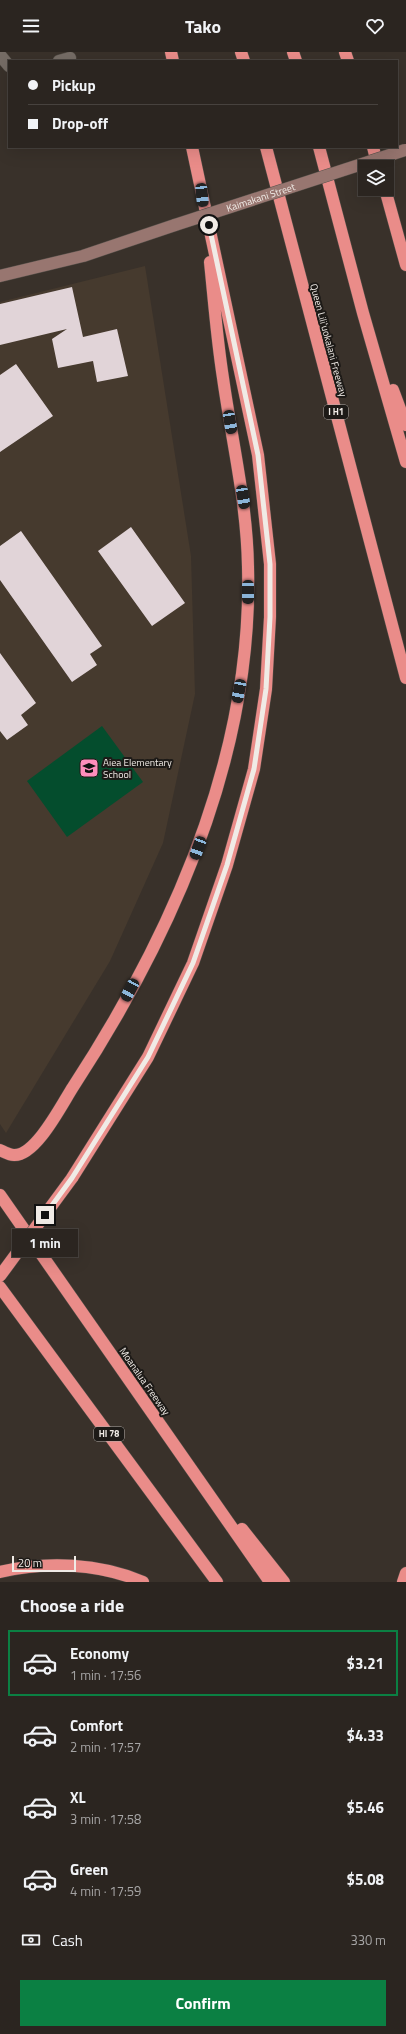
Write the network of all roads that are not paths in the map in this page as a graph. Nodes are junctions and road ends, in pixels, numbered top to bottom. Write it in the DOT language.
graph roads {
  1 [pos="0,55"];
  2 [pos="8,65"];
  3 [pos="192,148"];
  4 [pos="266,148"];
  5 [pos="319,148"];
  6 [pos="373,148"];
  7 [pos="405,150"];
  8 [pos="376,160"];
  9 [pos="202,195"];
  10 [pos="387,196"];
  11 [pos="406,265"];
  12 [pos="0,276"];
  13 [pos="363,313"];
  14 [pos="406,425"];
  15 [pos="406,462"];
  16 [pos="406,678"];
  17 [pos="0,1150"];
  18 [pos="0,1195"];
  19 [pos="0,1276"];
  20 [pos="0,1287"];
  21 [pos="170,1437"];
  22 [pos="0,1572"];
  23 [pos="406,1573"];
  24 [pos="143,1582"];
  25 [pos="217,1582"];
  26 [pos="270,1582"];
  27 [pos="284,1582"];
  28 [pos="403,1582"];
  1 -- 2 [label="street"];
  3 -- 9 [label="highway"];
  4 -- 16 [label="highway, Queen Liliʻuokalani Freeway / I H1"];
  5 -- 13 [label="highway"];
  6 -- 8 [label="highway"];
  7 -- 12 [label="street, Kaimakani Street, bridge"];
  9 -- 17 [label="highway"];
  9 -- 19 [label="highway, bridge"];
  10 -- 11 [label="highway"];
  13 -- 14 [label="highway"];
  13 -- 15 [label="highway"];
  18 -- 21 [label="highway, Moanalua Freeway"];
  20 -- 25 [label="highway, HI 78"];
  21 -- 26 [label="highway, Moanalua Freeway"];
  21 -- 27 [label="highway"];
  22 -- 24 [label="highway"];
  23 -- 28 [label="highway"];
}
